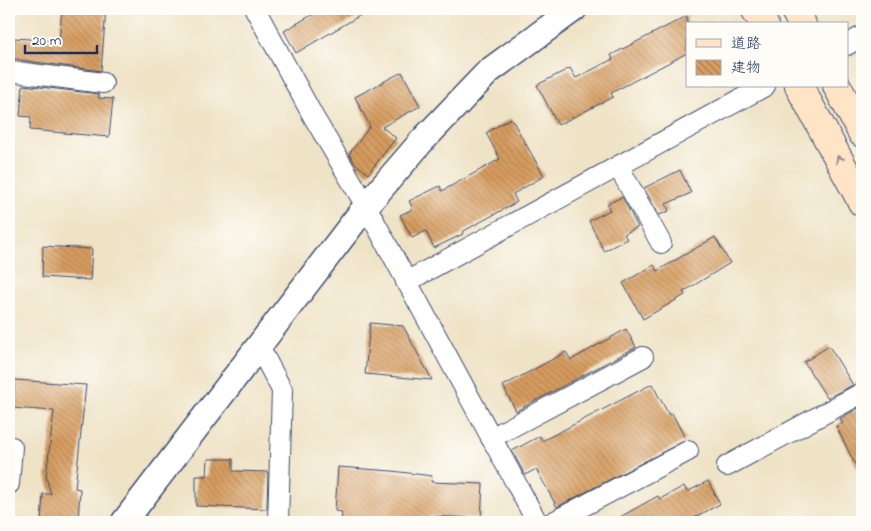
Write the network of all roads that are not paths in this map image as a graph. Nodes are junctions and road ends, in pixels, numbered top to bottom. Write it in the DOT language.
graph roads {
  1 [pos="255,9"];
  2 [pos="574,9"];
  3 [pos="755,9"];
  4 [pos="794,9"];
  5 [pos="763,22"];
  6 [pos="801,22"];
  7 [pos="862,36"];
  8 [pos="848,44"];
  9 [pos="9,71"];
  10 [pos="103,83"];
  11 [pos="761,88"];
  12 [pos="800,88"];
  13 [pos="838,88"];
  14 [pos="862,133"];
  15 [pos="618,166"];
  16 [pos="862,202"];
  17 [pos="366,206"];
  18 [pos="661,243"];
  19 [pos="406,282"];
  20 [pos="259,347"];
  21 [pos="643,357"];
  22 [pos="862,394"];
  23 [pos="491,438"];
  24 [pos="12,447"];
  25 [pos="688,451"];
  26 [pos="727,466"];
  27 [pos="9,484"];
  28 [pos="124,522"];
  29 [pos="278,522"];
  30 [pos="537,522"];
  31 [pos="553,522"];
  1 -- 17 [label="street"];
  2 -- 17 [label="street"];
  3 -- 5 [label="main road"];
  4 -- 6 [label="main road"];
  7 -- 8 [label="street"];
  9 -- 10 [label="street"];
  11 -- 15 [label="street"];
  16 -- 12 [label="main road, one-way"];
  13 -- 14 [label="main road"];
  15 -- 18 [label="street"];
  15 -- 19 [label="street"];
  17 -- 19 [label="street"];
  17 -- 20 [label="street"];
  19 -- 23 [label="street"];
  20 -- 28 [label="street"];
  20 -- 29 [label="street"];
  21 -- 23 [label="street"];
  22 -- 26 [label="street"];
  23 -- 30 [label="street"];
  24 -- 27 [label="street"];
  25 -- 31 [label="street"];
}
